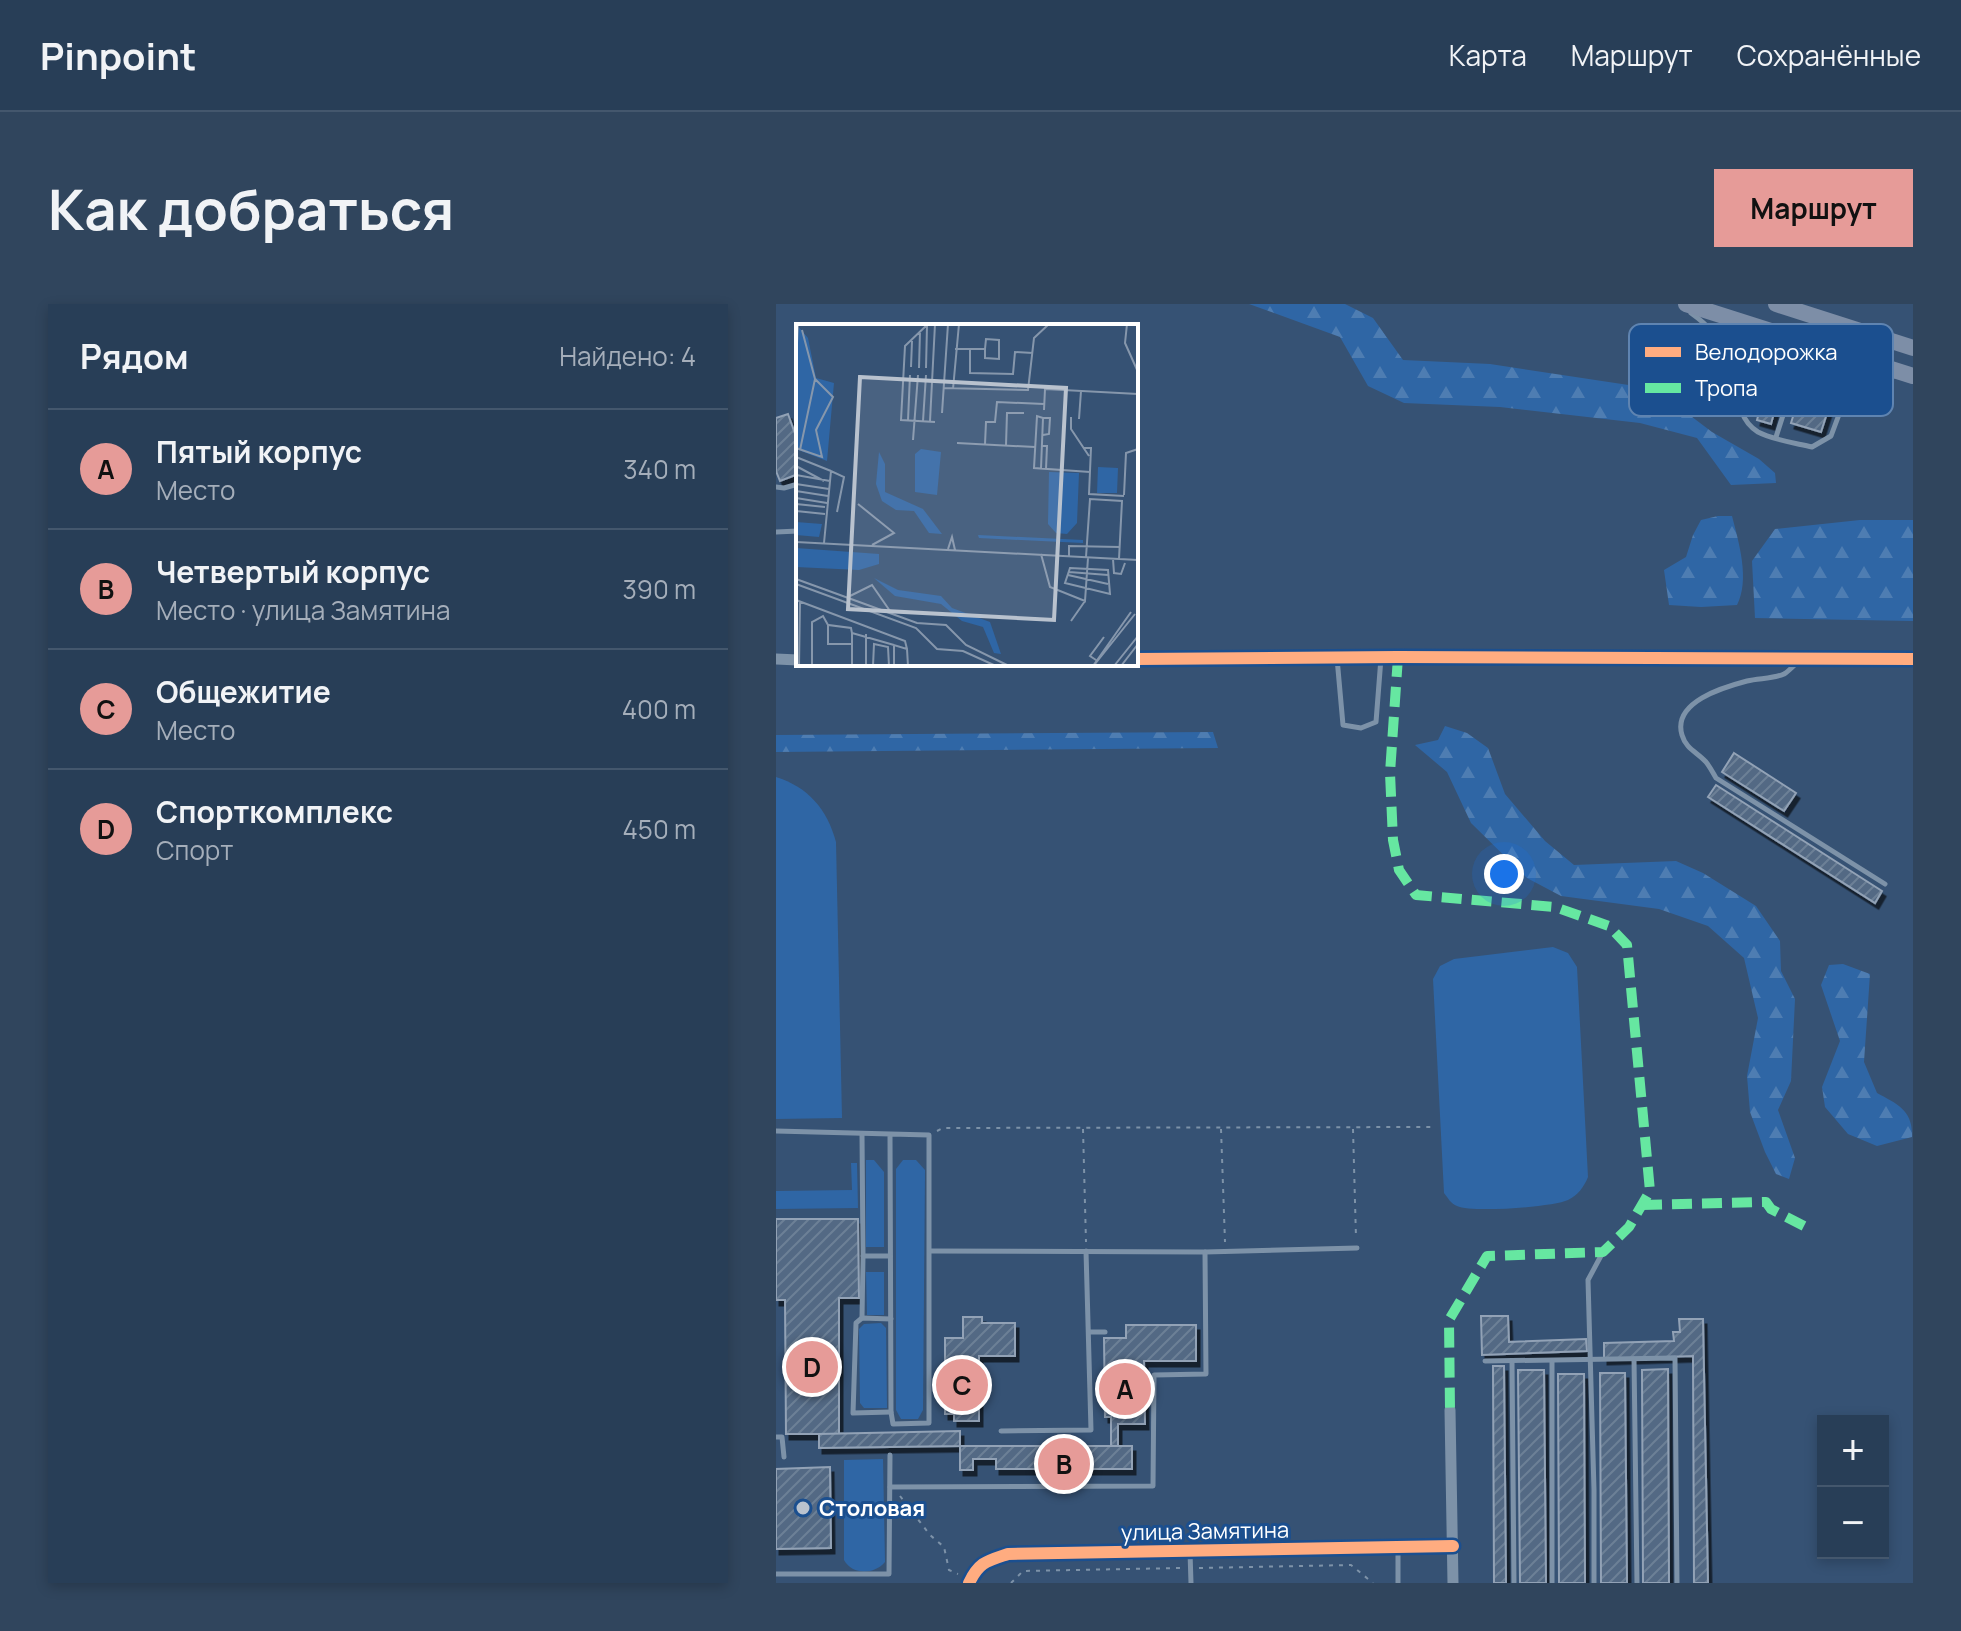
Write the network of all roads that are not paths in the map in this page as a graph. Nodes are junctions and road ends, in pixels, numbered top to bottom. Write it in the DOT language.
graph roads {
  1 [pos="1676,304"];
  2 [pos="1686,304"];
  3 [pos="1776,304"];
  4 [pos="1703,324"];
  5 [pos="1749,324"];
  6 [pos="1838,324"];
  7 [pos="1893,342"];
  8 [pos="1913,348"];
  9 [pos="1741,416"];
  10 [pos="1783,416"];
  11 [pos="1838,416"];
  12 [pos="1776,437"];
  13 [pos="796,485"];
  14 [pos="776,487"];
  15 [pos="796,531"];
  16 [pos="776,532"];
  17 [pos="1337,657"];
  18 [pos="1381,657"];
  19 [pos="776,659"];
  20 [pos="1138,659"];
  21 [pos="1802,659"];
  22 [pos="1913,659"];
  23 [pos="796,660"];
  24 [pos="1885,884"];
  25 [pos="776,1131"];
  26 [pos="862,1134"];
  27 [pos="890,1134"];
  28 [pos="1357,1248"];
  29 [pos="930,1251"];
  30 [pos="1086,1251"];
  31 [pos="1205,1252"];
  32 [pos="1603,1252"];
  33 [pos="863,1256"];
  34 [pos="890,1256"];
  35 [pos="862,1318"];
  36 [pos="891,1319"];
  37 [pos="1090,1332"];
  38 [pos="1105,1332"];
  39 [pos="1634,1359"];
  40 [pos="1592,1360"];
  41 [pos="1485,1361"];
  42 [pos="1512,1361"];
  43 [pos="1552,1361"];
  44 [pos="1450,1410"];
  45 [pos="891,1412"];
  46 [pos="1001,1431"];
  47 [pos="776,1437"];
  48 [pos="890,1455"];
  49 [pos="784,1457"];
  50 [pos="892,1487"];
  51 [pos="1453,1546"];
  52 [pos="1398,1548"];
  53 [pos="1190,1551"];
  54 [pos="776,1574"];
  55 [pos="969,1583"];
  56 [pos="1191,1583"];
  57 [pos="1398,1583"];
  58 [pos="1453,1583"];
  59 [pos="1514,1583"];
  60 [pos="1552,1583"];
  61 [pos="1594,1583"];
  62 [pos="1637,1583"];
  63 [pos="1677,1583"];
  1 -- 4 [label="lane"];
  2 -- 5 [label="main road"];
  3 -- 6 [label="main road"];
  7 -- 8 [label="main road"];
  9 -- 12 [label="lane"];
  10 -- 12 [label="lane"];
  11 -- 12 [label="lane"];
  13 -- 14 [label="lane"];
  15 -- 16 [label="lane"];
  17 -- 18 [label="street"];
  17 -- 18 [label="lane"];
  17 -- 20 [label="street"];
  18 -- 21 [label="street"];
  19 -- 23 [label="street"];
  21 -- 22 [label="street"];
  21 -- 24 [label="lane"];
  25 -- 26 [label="lane"];
  26 -- 27 [label="lane"];
  26 -- 33 [label="lane"];
  27 -- 29 [label="lane"];
  27 -- 34 [label="lane"];
  28 -- 31 [label="lane"];
  29 -- 30 [label="lane"];
  29 -- 45 [label="lane"];
  30 -- 31 [label="lane"];
  30 -- 37 [label="lane"];
  31 -- 50 [label="lane"];
  32 -- 40 [label="lane"];
  33 -- 34 [label="lane"];
  33 -- 35 [label="lane"];
  34 -- 36 [label="lane"];
  35 -- 36 [label="lane"];
  35 -- 45 [label="lane"];
  36 -- 45 [label="lane"];
  37 -- 38 [label="lane"];
  37 -- 46 [label="lane"];
  39 -- 40 [label="lane"];
  39 -- 62 [label="lane"];
  39 -- 63 [label="lane"];
  40 -- 43 [label="lane"];
  40 -- 61 [label="lane"];
  41 -- 42 [label="lane"];
  42 -- 43 [label="lane"];
  42 -- 59 [label="lane"];
  43 -- 60 [label="lane"];
  44 -- 51 [label="street"];
  47 -- 49 [label="lane"];
  48 -- 50 [label="lane"];
  50 -- 54 [label="lane"];
  51 -- 52 [label="street, улица Замятина"];
  51 -- 58 [label="street"];
  52 -- 53 [label="street, улица Замятина"];
  52 -- 57 [label="lane"];
  53 -- 55 [label="street, улица Замятина"];
  53 -- 56 [label="lane"];
}
